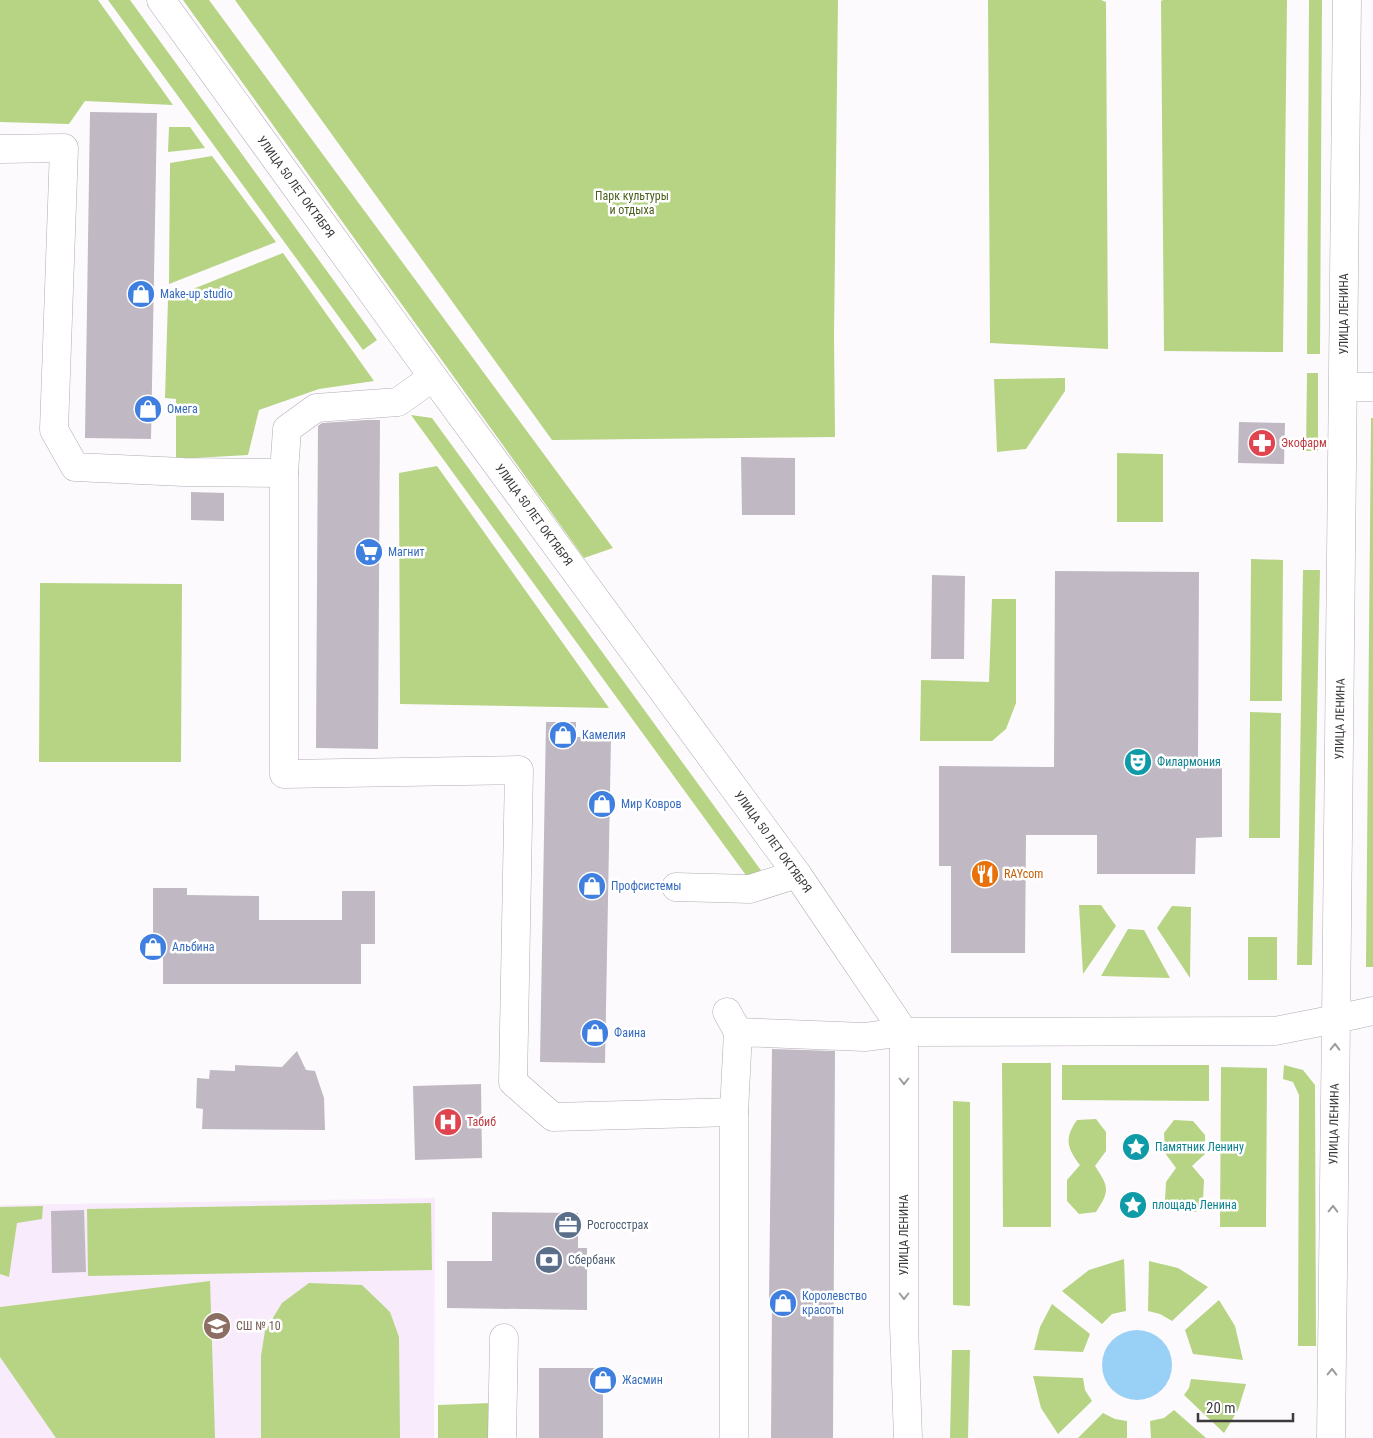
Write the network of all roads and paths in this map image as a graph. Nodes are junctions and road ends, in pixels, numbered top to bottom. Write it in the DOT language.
graph roads {
  1 [pos="161,0"];
  2 [pos="1347,0"];
  3 [pos="0,149"];
  4 [pos="433,377"];
  5 [pos="1344,387"];
  6 [pos="1373,387"];
  7 [pos="284,473"];
  8 [pos="797,874"];
  9 [pos="676,887"];
  10 [pos="1373,1011"];
  11 [pos="1336,1019"];
  12 [pos="904,1032"];
  13 [pos="734,1112"];
  14 [pos="504,1338"];
  15 [pos="502,1438"];
  16 [pos="734,1438"];
  17 [pos="908,1438"];
  18 [pos="1331,1438"];
  1 -- 4 [label="street, УЛИЦА 50 ЛЕТ ОКТЯБРЯ"];
  2 -- 5 [label="street, УЛИЦА ЛЕНИНА"];
  3 -- 7 [label="street"];
  4 -- 7 [label="street"];
  4 -- 8 [label="street, УЛИЦА 50 ЛЕТ ОКТЯБРЯ"];
  5 -- 6 [label="street"];
  5 -- 11 [label="street, УЛИЦА ЛЕНИНА"];
  7 -- 13 [label="street"];
  8 -- 9 [label="street"];
  8 -- 12 [label="street, УЛИЦА 50 ЛЕТ ОКТЯБРЯ"];
  10 -- 11 [label="street"];
  11 -- 12 [label="street"];
  18 -- 11 [label="street, УЛИЦА ЛЕНИНА, one-way"];
  12 -- 13 [label="street"];
  12 -- 17 [label="street, УЛИЦА ЛЕНИНА, one-way"];
  13 -- 16 [label="street"];
  14 -- 15 [label="street"];
}
